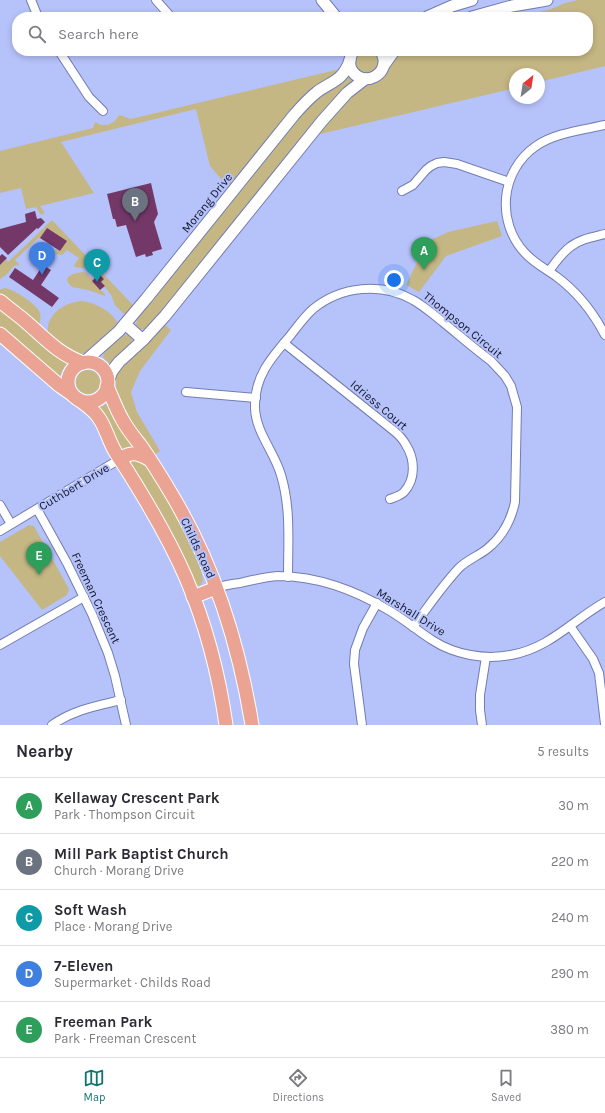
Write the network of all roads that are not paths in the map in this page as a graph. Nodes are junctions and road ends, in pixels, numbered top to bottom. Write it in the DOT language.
graph roads {
  1 [pos="31,0"];
  2 [pos="156,0"];
  3 [pos="472,0"];
  4 [pos="547,0"];
  5 [pos="36,12"];
  6 [pos="167,12"];
  7 [pos="438,12"];
  8 [pos="490,12"];
  9 [pos="62,56"];
  10 [pos="350,56"];
  11 [pos="351,56"];
  12 [pos="383,56"];
  13 [pos="390,56"];
  14 [pos="384,65"];
  15 [pos="365,79"];
  16 [pos="103,111"];
  17 [pos="605,124"];
  18 [pos="509,182"];
  19 [pos="402,191"];
  20 [pos="605,234"];
  21 [pos="549,271"];
  22 [pos="0,302"];
  23 [pos="125,324"];
  24 [pos="0,334"];
  25 [pos="605,335"];
  26 [pos="143,340"];
  27 [pos="284,343"];
  28 [pos="83,362"];
  29 [pos="108,384"];
  30 [pos="186,392"];
  31 [pos="76,397"];
  32 [pos="256,398"];
  33 [pos="120,459"];
  34 [pos="150,460"];
  35 [pos="390,499"];
  36 [pos="0,505"];
  37 [pos="37,510"];
  38 [pos="11,524"];
  39 [pos="0,531"];
  40 [pos="288,576"];
  41 [pos="217,591"];
  42 [pos="84,596"];
  43 [pos="194,600"];
  44 [pos="605,602"];
  45 [pos="377,604"];
  46 [pos="413,626"];
  47 [pos="570,626"];
  48 [pos="0,645"];
  49 [pos="486,657"];
  50 [pos="120,700"];
  51 [pos="605,724"];
  52 [pos="52,725"];
  53 [pos="126,725"];
  54 [pos="226,725"];
  55 [pos="252,725"];
  56 [pos="362,725"];
  57 [pos="482,725"];
  1 -- 5 [label="street"];
  2 -- 6 [label="street"];
  3 -- 7 [label="main road"];
  4 -- 8 [label="main road"];
  9 -- 16 [label="street"];
  10 -- 23 [label="main road, Morang Drive"];
  11 -- 15 [label="main road"];
  12 -- 14 [label="main road"];
  13 -- 14 [label="main road"];
  14 -- 15 [label="main road"];
  15 -- 26 [label="main road"];
  17 -- 18 [label="street"];
  18 -- 19 [label="street"];
  18 -- 21 [label="street"];
  20 -- 21 [label="street"];
  21 -- 25 [label="street"];
  22 -- 28 [label="main road"];
  23 -- 26 [label="main road"];
  23 -- 28 [label="main road, Morang Drive"];
  24 -- 31 [label="main road, Childs Road"];
  26 -- 29 [label="main road"];
  27 -- 32 [label="street, Thompson Circuit"];
  27 -- 35 [label="street, Idriess Court"];
  27 -- 46 [label="street, Thompson Circuit"];
  28 -- 29 [label="main road"];
  28 -- 31 [label="main road"];
  29 -- 31 [label="main road"];
  29 -- 34 [label="main road, Childs Road"];
  30 -- 32 [label="street"];
  31 -- 33 [label="main road, Childs Road"];
  32 -- 40 [label="street, Thompson Circuit"];
  33 -- 34 [label="main road, Cuthbert Drive"];
  33 -- 37 [label="street, Cuthbert Drive"];
  33 -- 43 [label="main road, Childs Road"];
  34 -- 41 [label="main road, Childs Road"];
  36 -- 38 [label="street"];
  37 -- 38 [label="street, Cuthbert Drive"];
  37 -- 42 [label="street, Freeman Crescent"];
  38 -- 39 [label="street, Cuthbert Drive"];
  40 -- 41 [label="street, Marshall Drive"];
  40 -- 45 [label="street, Marshall Drive"];
  41 -- 43 [label="main road"];
  41 -- 55 [label="main road, Childs Road"];
  42 -- 48 [label="street"];
  42 -- 50 [label="street, Freeman Crescent"];
  43 -- 54 [label="main road, Childs Road"];
  44 -- 47 [label="street, Marshall Drive"];
  45 -- 46 [label="street, Marshall Drive"];
  45 -- 56 [label="street"];
  46 -- 49 [label="street, Marshall Drive"];
  47 -- 49 [label="street, Marshall Drive"];
  47 -- 51 [label="street"];
  49 -- 57 [label="street"];
  50 -- 52 [label="street"];
  50 -- 53 [label="street, Freeman Crescent"];
}
